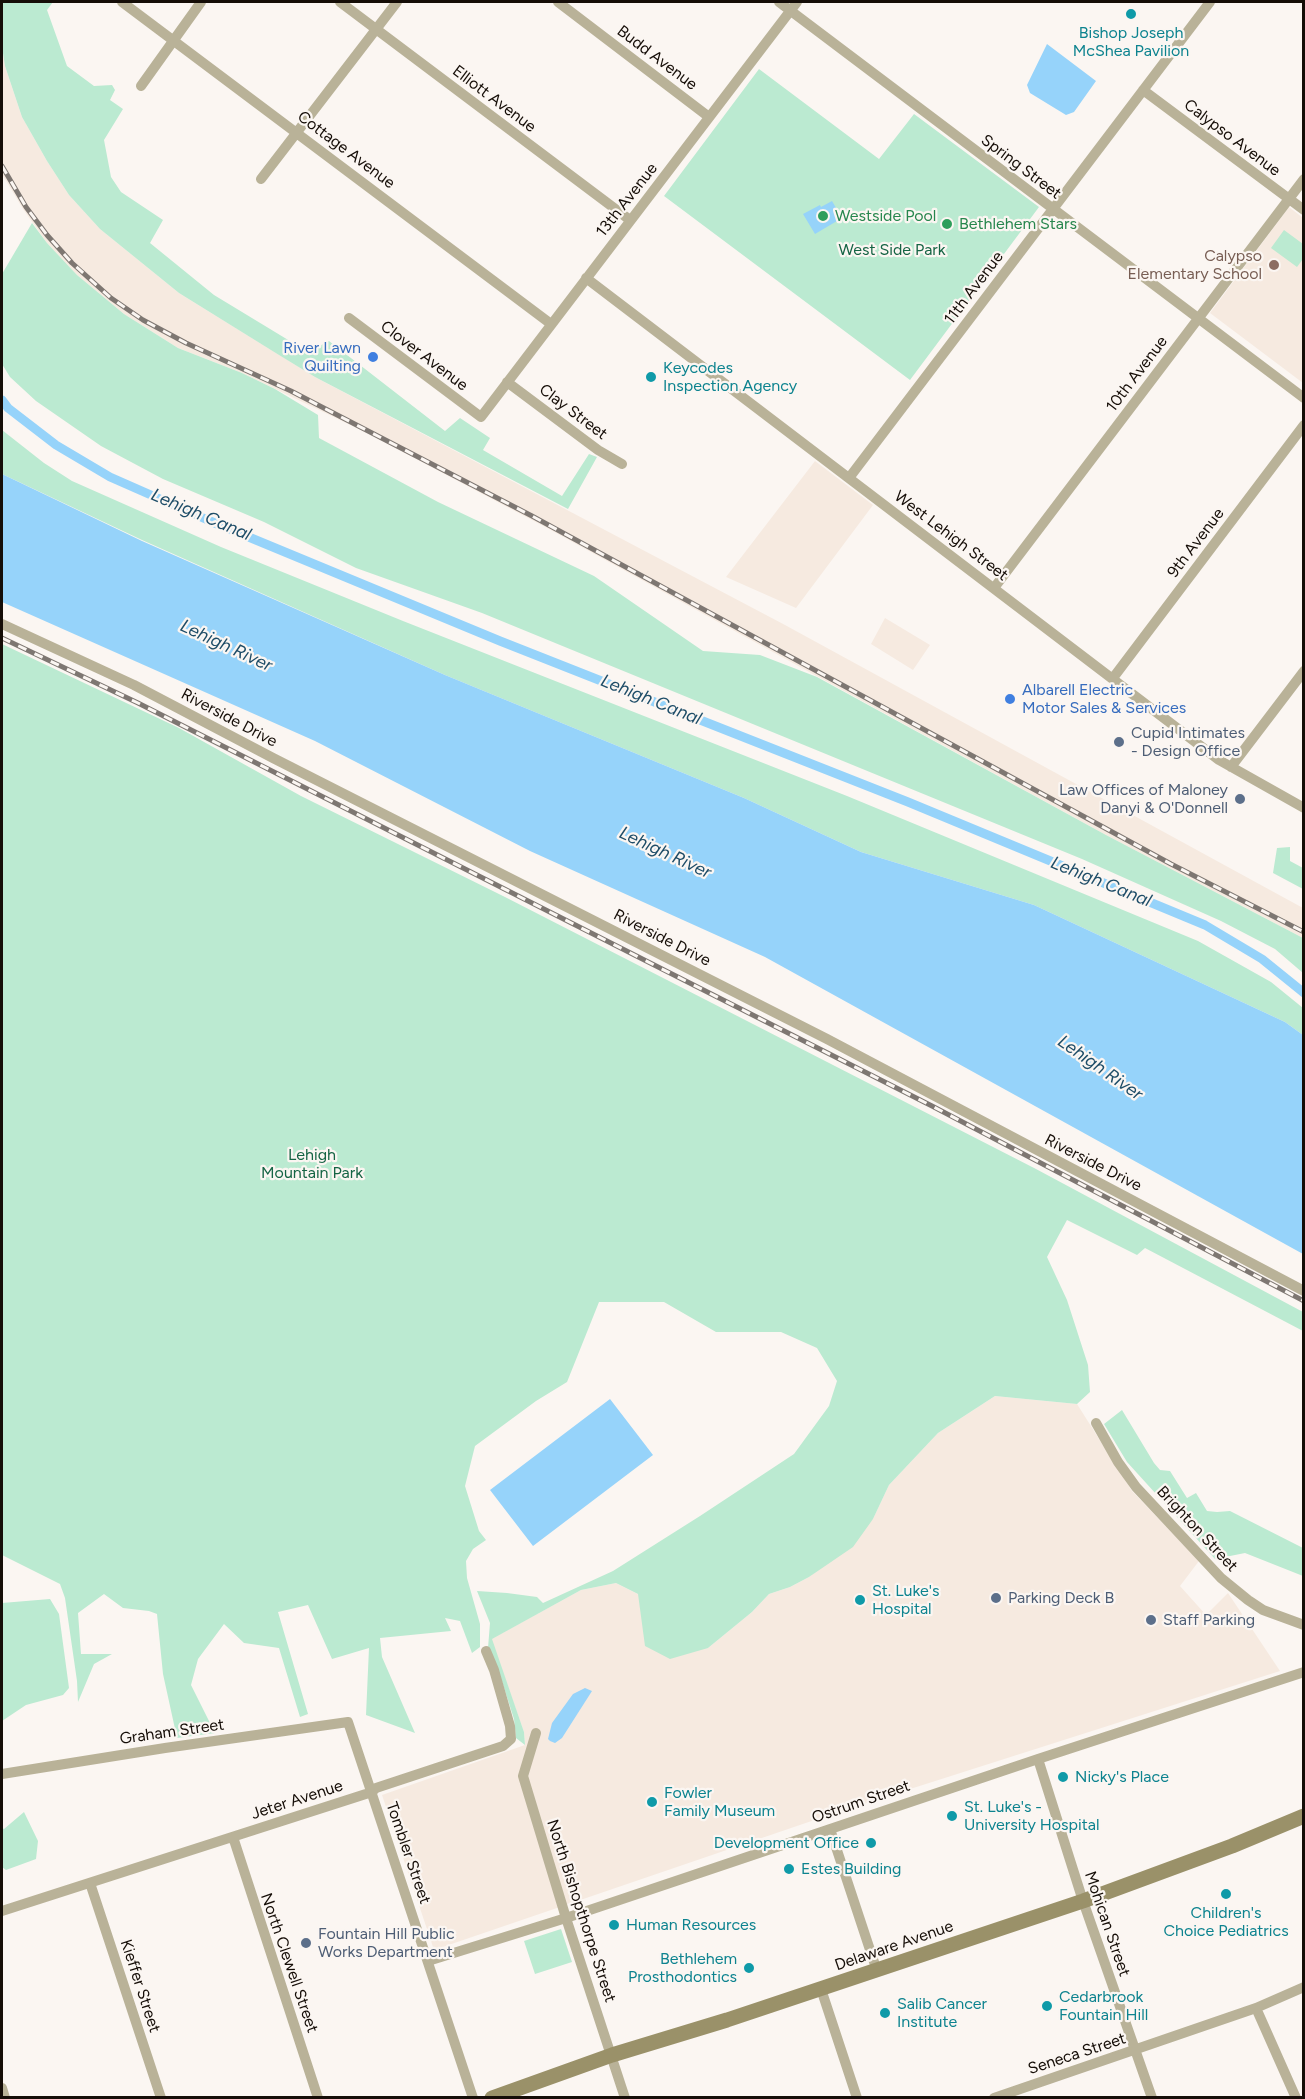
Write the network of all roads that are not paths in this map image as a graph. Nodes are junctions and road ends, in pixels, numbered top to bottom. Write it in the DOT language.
graph roads {
  1 [pos="122,2"];
  2 [pos="201,2"];
  3 [pos="340,2"];
  4 [pos="397,2"];
  5 [pos="558,2"];
  6 [pos="779,2"];
  7 [pos="1210,2"];
  8 [pos="794,6"];
  9 [pos="376,28"];
  10 [pos="173,39"];
  11 [pos="141,86"];
  12 [pos="1143,90"];
  13 [pos="709,117"];
  14 [pos="297,133"];
  15 [pos="1304,178"];
  16 [pos="261,179"];
  17 [pos="1288,199"];
  18 [pos="1053,210"];
  19 [pos="1304,210"];
  20 [pos="630,220"];
  21 [pos="586,278"];
  22 [pos="349,318"];
  23 [pos="1198,318"];
  24 [pos="550,324"];
  25 [pos="507,382"];
  26 [pos="1304,398"];
  27 [pos="481,417"];
  28 [pos="1304,425"];
  29 [pos="622,464"];
  30 [pos="849,478"];
  31 [pos="994,588"];
  32 [pos="2,624"];
  33 [pos="1304,671"];
  34 [pos="1113,678"];
  35 [pos="1231,767"];
  36 [pos="1304,808"];
  37 [pos="1304,1291"];
  38 [pos="1096,1424"];
  39 [pos="1304,1625"];
  40 [pos="486,1651"];
  41 [pos="1304,1672"];
  42 [pos="348,1722"];
  43 [pos="536,1732"];
  44 [pos="1038,1759"];
  45 [pos="2,1774"];
  46 [pos="372,1792"];
  47 [pos="1304,1816"];
  48 [pos="830,1829"];
  49 [pos="233,1837"];
  50 [pos="90,1883"];
  51 [pos="1083,1901"];
  52 [pos="2,1911"];
  53 [pos="566,1918"];
  54 [pos="428,1961"];
  55 [pos="877,1971"];
  56 [pos="1304,1987"];
  57 [pos="821,1989"];
  58 [pos="1256,2008"];
  59 [pos="1136,2050"];
  60 [pos="612,2055"];
  61 [pos="2,2088"];
  62 [pos="5,2097"];
  63 [pos="161,2097"];
  64 [pos="318,2097"];
  65 [pos="473,2097"];
  66 [pos="492,2097"];
  67 [pos="625,2097"];
  68 [pos="857,2097"];
  69 [pos="994,2097"];
  70 [pos="1152,2097"];
  71 [pos="1296,2097"];
  1 -- 10 [label="street, Cottage Avenue"];
  2 -- 10 [label="street"];
  3 -- 9 [label="street, Elliott Avenue"];
  4 -- 9 [label="street"];
  5 -- 13 [label="street, Budd Avenue"];
  6 -- 8 [label="street, Spring Street"];
  7 -- 12 [label="street, 11th Avenue"];
  8 -- 13 [label="street, 13th Avenue"];
  8 -- 18 [label="street, Spring Street"];
  9 -- 14 [label="street"];
  9 -- 20 [label="street, Elliott Avenue"];
  10 -- 11 [label="street"];
  10 -- 14 [label="street, Cottage Avenue"];
  12 -- 17 [label="street, Calypso Avenue"];
  12 -- 18 [label="street, 11th Avenue"];
  13 -- 20 [label="street, 13th Avenue"];
  14 -- 16 [label="street"];
  14 -- 24 [label="street, Cottage Avenue"];
  15 -- 17 [label="street, 10th Avenue"];
  17 -- 19 [label="street, Calypso Avenue"];
  17 -- 23 [label="street, 10th Avenue"];
  18 -- 23 [label="street, Spring Street"];
  18 -- 30 [label="street, 11th Avenue"];
  20 -- 21 [label="street, 13th Avenue"];
  21 -- 24 [label="street, 13th Avenue"];
  21 -- 30 [label="street, West Lehigh Street"];
  22 -- 27 [label="street, Clover Avenue"];
  23 -- 26 [label="street, Spring Street"];
  23 -- 31 [label="street, 10th Avenue"];
  24 -- 25 [label="street, 13th Avenue"];
  25 -- 27 [label="street, 13th Avenue"];
  25 -- 29 [label="street, Clay Street"];
  28 -- 34 [label="street, 9th Avenue"];
  30 -- 31 [label="street, West Lehigh Street"];
  31 -- 34 [label="street, West Lehigh Street"];
  32 -- 37 [label="street, Riverside Drive"];
  33 -- 35 [label="street"];
  34 -- 35 [label="street, West Lehigh Street"];
  35 -- 36 [label="street, West Lehigh Street"];
  38 -- 39 [label="street, Brighton Street"];
  40 -- 46 [label="street, Jeter Avenue"];
  41 -- 44 [label="street, Ostrum Street"];
  42 -- 45 [label="street, Graham Street"];
  42 -- 46 [label="street, Tombler Street"];
  43 -- 53 [label="street, North Bishopthorpe Street"];
  44 -- 48 [label="street, Ostrum Street"];
  44 -- 51 [label="street, Mohican Street"];
  46 -- 49 [label="street, Jeter Avenue"];
  46 -- 54 [label="street, Tombler Street"];
  47 -- 51 [label="main road, Delaware Avenue"];
  48 -- 53 [label="street, Ostrum Street"];
  48 -- 55 [label="street"];
  49 -- 50 [label="street, Jeter Avenue"];
  49 -- 64 [label="street, North Clewell Street"];
  50 -- 52 [label="street, Jeter Avenue"];
  50 -- 63 [label="street, Kieffer Street"];
  51 -- 55 [label="main road, Delaware Avenue"];
  51 -- 59 [label="street, Mohican Street"];
  53 -- 54 [label="street, Ostrum Street"];
  53 -- 60 [label="street, North Bishopthorpe Street"];
  54 -- 65 [label="street, Tombler Street"];
  55 -- 57 [label="main road, Delaware Avenue"];
  56 -- 58 [label="street, Seneca Street"];
  57 -- 60 [label="main road, Delaware Avenue"];
  57 -- 68 [label="street"];
  58 -- 59 [label="street, Seneca Street"];
  58 -- 71 [label="street"];
  59 -- 69 [label="street, Seneca Street"];
  59 -- 70 [label="street, Mohican Street"];
  60 -- 66 [label="main road, Delaware Avenue"];
  60 -- 67 [label="street, North Bishopthorpe Street"];
  61 -- 62 [label="street"];
}
